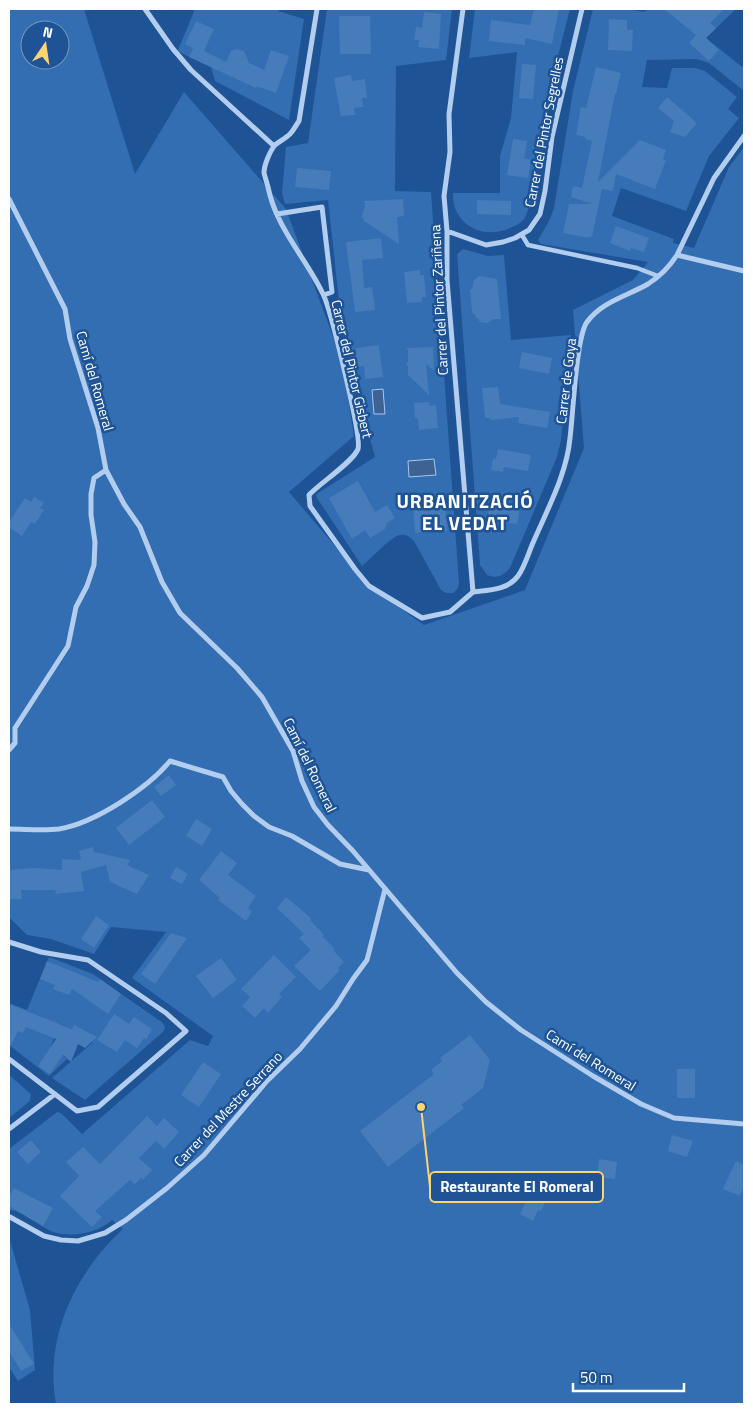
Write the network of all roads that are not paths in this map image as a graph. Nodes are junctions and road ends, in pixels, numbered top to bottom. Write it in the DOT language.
graph roads {
  1 [pos="145,9"];
  2 [pos="317,9"];
  3 [pos="463,9"];
  4 [pos="582,9"];
  5 [pos="744,136"];
  6 [pos="274,146"];
  7 [pos="9,199"];
  8 [pos="277,214"];
  9 [pos="447,231"];
  10 [pos="522,234"];
  11 [pos="677,255"];
  12 [pos="744,271"];
  13 [pos="658,276"];
  14 [pos="324,295"];
  15 [pos="106,470"];
  16 [pos="473,592"];
  17 [pos="9,750"];
  18 [pos="9,829"];
  19 [pos="369,870"];
  20 [pos="385,889"];
  21 [pos="9,942"];
  22 [pos="9,1059"];
  23 [pos="55,1094"];
  24 [pos="744,1124"];
  25 [pos="9,1129"];
  26 [pos="10,1217"];
  1 -- 6 [label="street"];
  2 -- 6 [label="street"];
  3 -- 9 [label="street, Carrer del Pintor Zariñena"];
  4 -- 10 [label="street, Carrer del Pintor Segrelles"];
  5 -- 11 [label="street, Carrer de Goya"];
  6 -- 8 [label="street, Carrer del Pintor Gisbert"];
  7 -- 15 [label="street, Camí del Romeral"];
  8 -- 14 [label="street, Carrer del Pintor Gisbert"];
  8 -- 14 [label="street, Carrer del Pintor Gisbert"];
  9 -- 10 [label="street, Carrer del Pintor Segrelles"];
  9 -- 16 [label="street, Carrer del Pintor Zariñena"];
  10 -- 13 [label="street"];
  11 -- 12 [label="street"];
  11 -- 13 [label="street, Carrer de Goya"];
  13 -- 16 [label="street, Carrer de Goya"];
  14 -- 16 [label="street, Carrer del Pintor Gisbert"];
  15 -- 17 [label="street"];
  15 -- 19 [label="street, Camí del Romeral"];
  18 -- 19 [label="street"];
  19 -- 20 [label="street, Camí del Romeral"];
  20 -- 24 [label="street, Camí del Romeral"];
  20 -- 26 [label="street, Carrer del Mestre Serrano"];
  21 -- 23 [label="street"];
  22 -- 23 [label="street"];
  23 -- 25 [label="street"];
}
